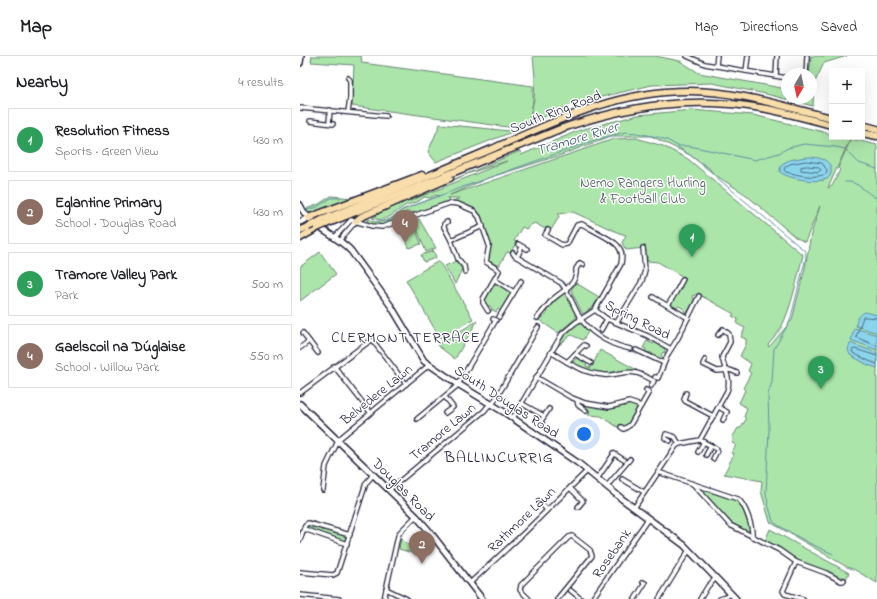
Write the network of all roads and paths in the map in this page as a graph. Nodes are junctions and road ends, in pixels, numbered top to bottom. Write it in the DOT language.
graph roads {
  1 [pos="301,56"];
  2 [pos="686,56"];
  3 [pos="717,56"];
  4 [pos="748,56"];
  5 [pos="778,56"];
  6 [pos="808,57"];
  7 [pos="300,63"];
  8 [pos="716,65"];
  9 [pos="807,68"];
  10 [pos="746,71"];
  11 [pos="776,76"];
  12 [pos="781,77"];
  13 [pos="348,78"];
  14 [pos="300,108"];
  15 [pos="330,110"];
  16 [pos="348,112"];
  17 [pos="386,116"];
  18 [pos="829,117"];
  19 [pos="310,121"];
  20 [pos="829,124"];
  21 [pos="865,126"];
  22 [pos="877,129"];
  23 [pos="865,134"];
  24 [pos="877,136"];
  25 [pos="478,155"];
  26 [pos="489,158"];
  27 [pos="300,205"];
  28 [pos="308,218"];
  29 [pos="356,221"];
  30 [pos="300,222"];
  31 [pos="324,222"];
  32 [pos="447,222"];
  33 [pos="483,226"];
  34 [pos="313,229"];
  35 [pos="300,230"];
  36 [pos="548,230"];
  37 [pos="300,237"];
  38 [pos="334,238"];
  39 [pos="451,240"];
  40 [pos="340,242"];
  41 [pos="518,244"];
  42 [pos="522,247"];
  43 [pos="643,248"];
  44 [pos="527,249"];
  45 [pos="513,253"];
  46 [pos="517,257"];
  47 [pos="583,265"];
  48 [pos="465,272"];
  49 [pos="683,278"];
  50 [pos="494,280"];
  51 [pos="521,281"];
  52 [pos="566,289"];
  53 [pos="514,292"];
  54 [pos="699,296"];
  55 [pos="653,297"];
  56 [pos="668,305"];
  57 [pos="595,310"];
  58 [pos="488,311"];
  59 [pos="499,317"];
  60 [pos="493,318"];
  61 [pos="537,318"];
  62 [pos="581,318"];
  63 [pos="607,318"];
  64 [pos="688,318"];
  65 [pos="617,322"];
  66 [pos="538,327"];
  67 [pos="601,330"];
  68 [pos="303,333"];
  69 [pos="718,336"];
  70 [pos="309,341"];
  71 [pos="586,346"];
  72 [pos="300,348"];
  73 [pos="631,349"];
  74 [pos="671,349"];
  75 [pos="636,350"];
  76 [pos="551,352"];
  77 [pos="318,353"];
  78 [pos="575,354"];
  79 [pos="706,360"];
  80 [pos="567,362"];
  81 [pos="591,363"];
  82 [pos="664,363"];
  83 [pos="429,365"];
  84 [pos="334,366"];
  85 [pos="726,370"];
  86 [pos="737,373"];
  87 [pos="536,377"];
  88 [pos="655,377"];
  89 [pos="406,384"];
  90 [pos="458,384"];
  91 [pos="651,386"];
  92 [pos="646,390"];
  93 [pos="301,392"];
  94 [pos="686,394"];
  95 [pos="445,397"];
  96 [pos="577,400"];
  97 [pos="521,403"];
  98 [pos="300,404"];
  99 [pos="491,404"];
  100 [pos="641,406"];
  101 [pos="718,407"];
  102 [pos="302,409"];
  103 [pos="549,409"];
  104 [pos="586,411"];
  105 [pos="370,412"];
  106 [pos="445,414"];
  107 [pos="544,416"];
  108 [pos="713,416"];
  109 [pos="513,418"];
  110 [pos="417,419"];
  111 [pos="724,420"];
  112 [pos="542,423"];
  113 [pos="621,427"];
  114 [pos="338,441"];
  115 [pos="670,441"];
  116 [pos="702,441"];
  117 [pos="679,444"];
  118 [pos="711,446"];
  119 [pos="698,452"];
  120 [pos="706,455"];
  121 [pos="630,459"];
  122 [pos="714,459"];
  123 [pos="624,460"];
  124 [pos="587,470"];
  125 [pos="658,472"];
  126 [pos="373,475"];
  127 [pos="597,479"];
  128 [pos="622,479"];
  129 [pos="693,484"];
  130 [pos="606,486"];
  131 [pos="570,488"];
  132 [pos="323,490"];
  133 [pos="389,490"];
  134 [pos="644,492"];
  135 [pos="539,501"];
  136 [pos="578,507"];
  137 [pos="634,508"];
  138 [pos="547,510"];
  139 [pos="416,516"];
  140 [pos="648,519"];
  141 [pos="304,529"];
  142 [pos="350,536"];
  143 [pos="752,537"];
  144 [pos="300,540"];
  145 [pos="347,544"];
  146 [pos="690,550"];
  147 [pos="796,562"];
  148 [pos="300,572"];
  149 [pos="716,578"];
  150 [pos="844,580"];
  151 [pos="643,582"];
  152 [pos="470,583"];
  153 [pos="386,589"];
  154 [pos="570,590"];
  155 [pos="730,594"];
  156 [pos="300,595"];
  157 [pos="338,599"];
  158 [pos="384,599"];
  159 [pos="407,599"];
  160 [pos="482,599"];
  161 [pos="529,599"];
  162 [pos="557,599"];
  163 [pos="581,599"];
  164 [pos="592,599"];
  165 [pos="635,599"];
  166 [pos="659,599"];
  167 [pos="700,599"];
  168 [pos="720,599"];
  169 [pos="736,599"];
  170 [pos="803,599"];
  1 -- 7 [label="main road"];
  2 -- 8 [label="street"];
  3 -- 8 [label="street"];
  4 -- 10 [label="street"];
  5 -- 11 [label="street"];
  6 -- 9 [label="street"];
  8 -- 10 [label="street"];
  10 -- 11 [label="street"];
  11 -- 12 [label="street"];
  13 -- 16 [label="street"];
  14 -- 15 [label="street"];
  15 -- 16 [label="street"];
  15 -- 19 [label="street"];
  16 -- 17 [label="street"];
  18 -- 25 [label="highway, South Ring Road"];
  20 -- 26 [label="highway, South Ring Road"];
  21 -- 22 [label="highway"];
  23 -- 24 [label="highway"];
  25 -- 28 [label="highway"];
  25 -- 31 [label="highway, South Ring Road"];
  26 -- 29 [label="highway"];
  26 -- 31 [label="highway, South Ring Road"];
  27 -- 28 [label="main road"];
  28 -- 30 [label="main road"];
  28 -- 38 [label="main road, South Douglas Road"];
  29 -- 33 [label="street"];
  29 -- 38 [label="street"];
  29 -- 40 [label="street"];
  31 -- 34 [label="highway, South Ring Road, bridge"];
  32 -- 39 [label="street"];
  33 -- 39 [label="street"];
  33 -- 50 [label="street"];
  34 -- 35 [label="highway, South Ring Road"];
  34 -- 37 [label="highway"];
  36 -- 57 [label="street"];
  38 -- 40 [label="main road, South Douglas Road"];
  39 -- 48 [label="street"];
  40 -- 83 [label="main road, South Douglas Road"];
  41 -- 42 [label="street"];
  42 -- 44 [label="street"];
  42 -- 46 [label="street"];
  43 -- 65 [label="street"];
  45 -- 46 [label="street"];
  46 -- 52 [label="street"];
  47 -- 52 [label="street"];
  49 -- 56 [label="street"];
  50 -- 53 [label="street"];
  50 -- 58 [label="street"];
  51 -- 53 [label="street"];
  52 -- 61 [label="street"];
  52 -- 62 [label="street"];
  53 -- 59 [label="street"];
  54 -- 64 [label="street"];
  55 -- 56 [label="street"];
  56 -- 64 [label="street"];
  57 -- 62 [label="street"];
  57 -- 63 [label="street, Spring Road"];
  60 -- 90 [label="street"];
  62 -- 73 [label="street"];
  62 -- 76 [label="street"];
  63 -- 65 [label="street, Spring Road"];
  63 -- 67 [label="street"];
  64 -- 74 [label="street"];
  65 -- 74 [label="street, Spring Road"];
  66 -- 99 [label="street, Tramore Lawn"];
  68 -- 70 [label="street"];
  69 -- 85 [label="street"];
  70 -- 72 [label="street"];
  70 -- 77 [label="street"];
  71 -- 78 [label="street"];
  74 -- 82 [label="street"];
  75 -- 82 [label="street"];
  76 -- 80 [label="street"];
  76 -- 87 [label="street"];
  78 -- 80 [label="street"];
  78 -- 81 [label="street"];
  79 -- 85 [label="street"];
  80 -- 91 [label="street"];
  82 -- 88 [label="street"];
  83 -- 89 [label="street, Belvedere Lawn"];
  83 -- 90 [label="main road, South Douglas Road"];
  84 -- 89 [label="street"];
  84 -- 93 [label="street"];
  84 -- 105 [label="street"];
  85 -- 86 [label="street"];
  85 -- 101 [label="street"];
  87 -- 96 [label="street"];
  87 -- 97 [label="street"];
  89 -- 105 [label="street, Belvedere Lawn"];
  90 -- 95 [label="street"];
  90 -- 99 [label="main road, South Douglas Road"];
  92 -- 100 [label="street"];
  94 -- 108 [label="street"];
  95 -- 106 [label="street"];
  95 -- 110 [label="street"];
  96 -- 100 [label="street"];
  96 -- 104 [label="street"];
  97 -- 107 [label="street"];
  97 -- 109 [label="street"];
  98 -- 102 [label="main road, Douglas Road"];
  99 -- 109 [label="main road, South Douglas Road"];
  99 -- 133 [label="street, Tramore Lawn"];
  100 -- 113 [label="street"];
  101 -- 108 [label="street"];
  101 -- 111 [label="street"];
  102 -- 114 [label="main road, Douglas Road"];
  103 -- 107 [label="street"];
  105 -- 114 [label="street, Belvedere Lawn"];
  107 -- 112 [label="street"];
  108 -- 116 [label="street"];
  109 -- 124 [label="main road, South Douglas Road"];
  114 -- 126 [label="main road, Douglas Road"];
  114 -- 132 [label="street"];
  115 -- 117 [label="street"];
  116 -- 117 [label="street"];
  116 -- 118 [label="street"];
  116 -- 119 [label="street"];
  117 -- 125 [label="street"];
  118 -- 120 [label="street"];
  118 -- 122 [label="street"];
  121 -- 130 [label="street"];
  123 -- 127 [label="street"];
  124 -- 127 [label="main road, South Douglas Road"];
  124 -- 131 [label="street, Rathmore Lawn"];
  125 -- 129 [label="street"];
  125 -- 134 [label="street"];
  126 -- 133 [label="main road, Douglas Road"];
  126 -- 142 [label="street"];
  127 -- 130 [label="main road, South Douglas Road"];
  128 -- 134 [label="street"];
  129 -- 143 [label="street"];
  129 -- 143 [label="street"];
  130 -- 137 [label="main road, South Douglas Road"];
  131 -- 136 [label="street"];
  131 -- 138 [label="street, Rathmore Lawn"];
  133 -- 139 [label="main road, Douglas Road"];
  134 -- 137 [label="street"];
  135 -- 138 [label="street"];
  137 -- 140 [label="main road, South Douglas Road"];
  138 -- 152 [label="street, Rathmore Lawn"];
  139 -- 152 [label="main road, Douglas Road"];
  139 -- 153 [label="street"];
  140 -- 146 [label="main road, South Douglas Road"];
  140 -- 164 [label="street, Rosebank"];
  141 -- 142 [label="street"];
  141 -- 144 [label="street"];
  141 -- 145 [label="street"];
  142 -- 145 [label="street"];
  143 -- 147 [label="street"];
  145 -- 148 [label="street"];
  146 -- 149 [label="main road, South Douglas Road"];
  146 -- 166 [label="street"];
  147 -- 150 [label="street"];
  147 -- 170 [label="street"];
  149 -- 155 [label="main road, South Douglas Road"];
  149 -- 167 [label="street"];
  151 -- 165 [label="street"];
  152 -- 160 [label="main road, Douglas Road"];
  153 -- 158 [label="street"];
  153 -- 159 [label="street"];
  154 -- 163 [label="street"];
  155 -- 168 [label="street"];
  155 -- 169 [label="main road, South Douglas Road"];
  156 -- 157 [label="street"];
  161 -- 162 [label="street"];
}
